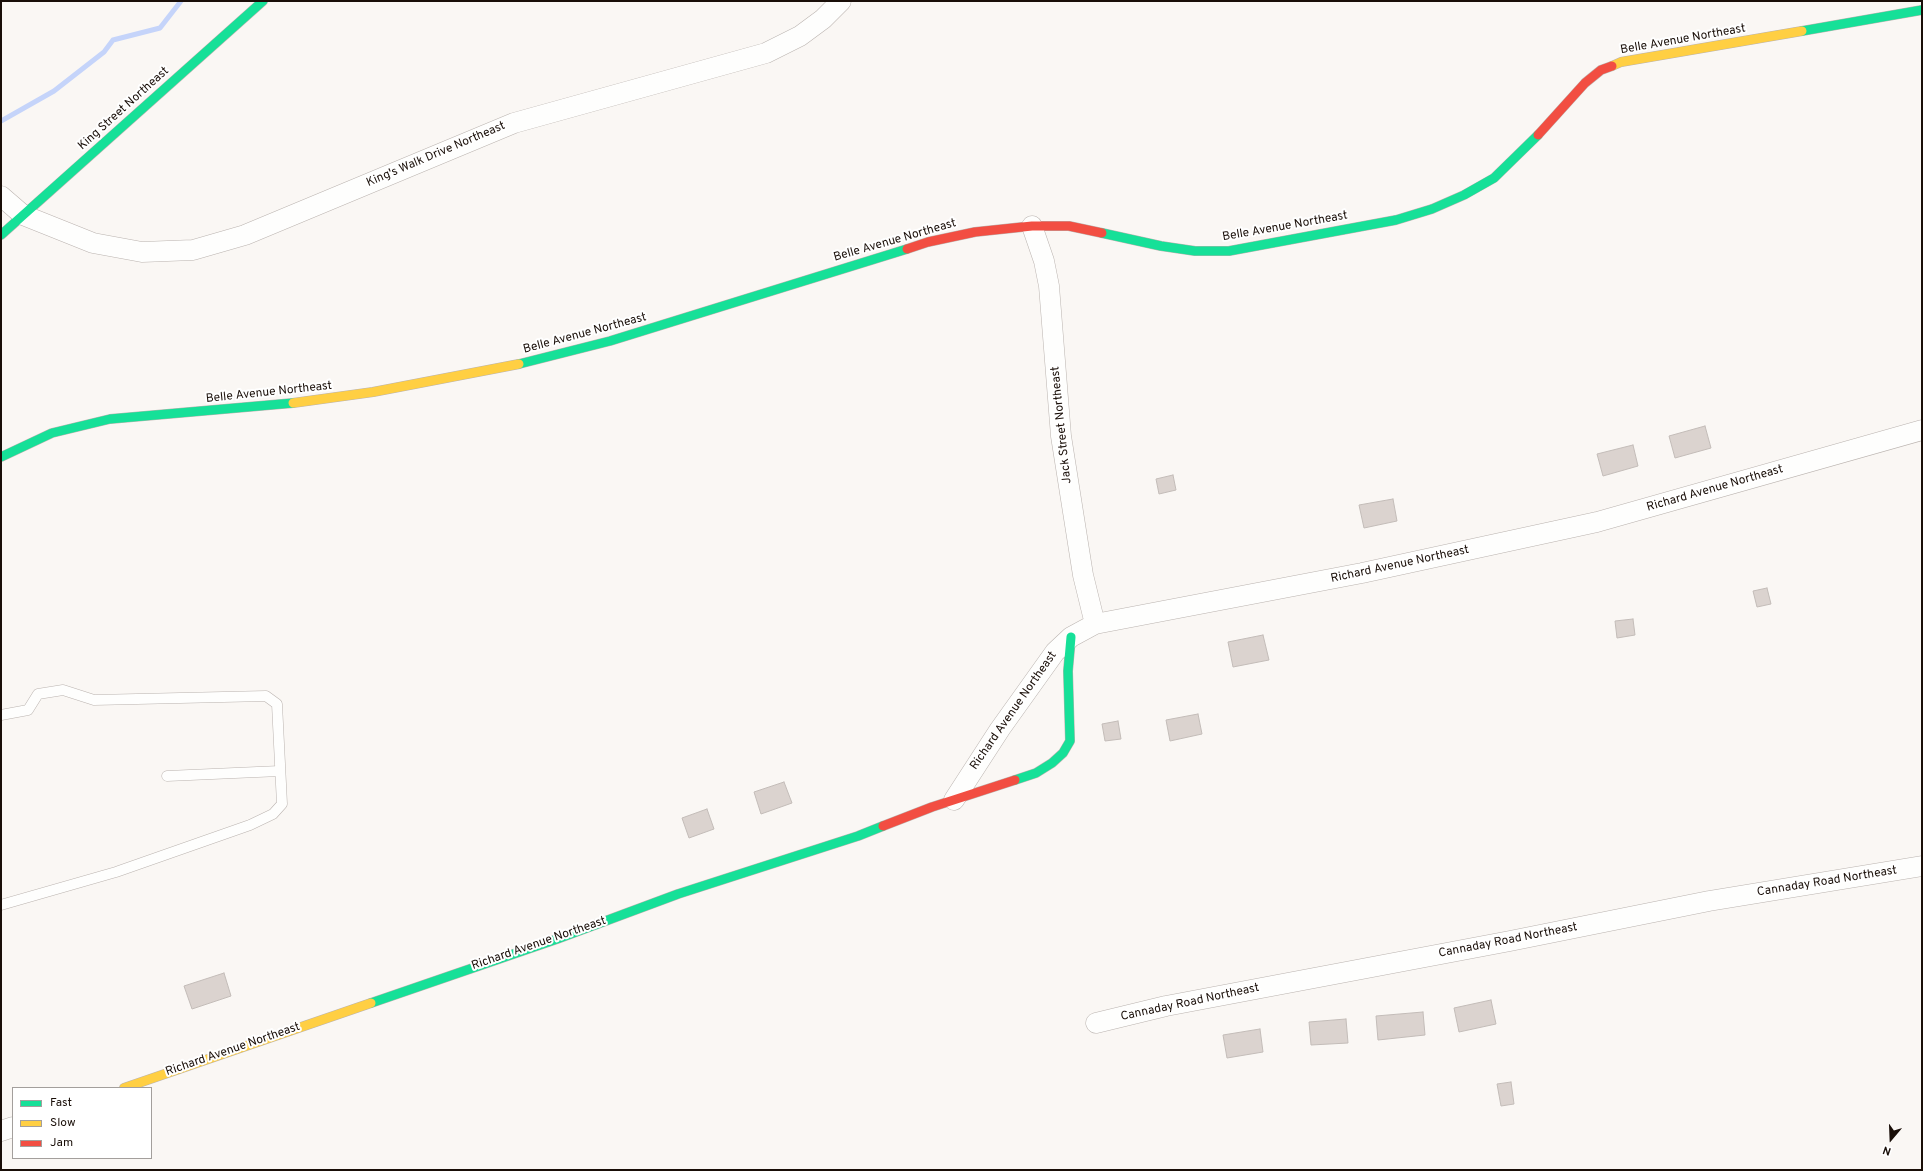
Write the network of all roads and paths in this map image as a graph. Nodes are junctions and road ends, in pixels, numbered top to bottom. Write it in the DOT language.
graph roads {
  1 [pos="263,1"];
  2 [pos="841,1"];
  3 [pos="1922,10"];
  4 [pos="1,196"];
  5 [pos="23,215"];
  6 [pos="1032,226"];
  7 [pos="1,235"];
  8 [pos="1922,430"];
  9 [pos="1,457"];
  10 [pos="1095,624"];
  11 [pos="1071,637"];
  12 [pos="1,715"];
  13 [pos="280,771"];
  14 [pos="167,776"];
  15 [pos="954,800"];
  16 [pos="1922,866"];
  17 [pos="1,905"];
  18 [pos="1096,1023"];
  19 [pos="127,1087"];
  20 [pos="12,1127"];
  21 [pos="1,1131"];
  1 -- 5 [label="street, King Street Northeast"];
  2 -- 5 [label="street, King's Walk Drive Northeast"];
  3 -- 6 [label="street, Belle Avenue Northeast"];
  4 -- 5 [label="street, King's Walk Drive Northeast"];
  5 -- 7 [label="street, King Street Northeast"];
  6 -- 9 [label="street, Belle Avenue Northeast"];
  6 -- 10 [label="street, Jack Street Northeast"];
  8 -- 10 [label="street, Richard Avenue Northeast"];
  10 -- 11 [label="street, Richard Avenue Northeast"];
  11 -- 15 [label="street, Richard Avenue Northeast"];
  11 -- 15 [label="street, Richard Avenue Northeast"];
  12 -- 13 [label="lane"];
  13 -- 14 [label="lane"];
  13 -- 17 [label="lane"];
  15 -- 19 [label="street, Richard Avenue Northeast"];
  16 -- 18 [label="street, Cannaday Road Northeast"];
  20 -- 21 [label="street"];
}
